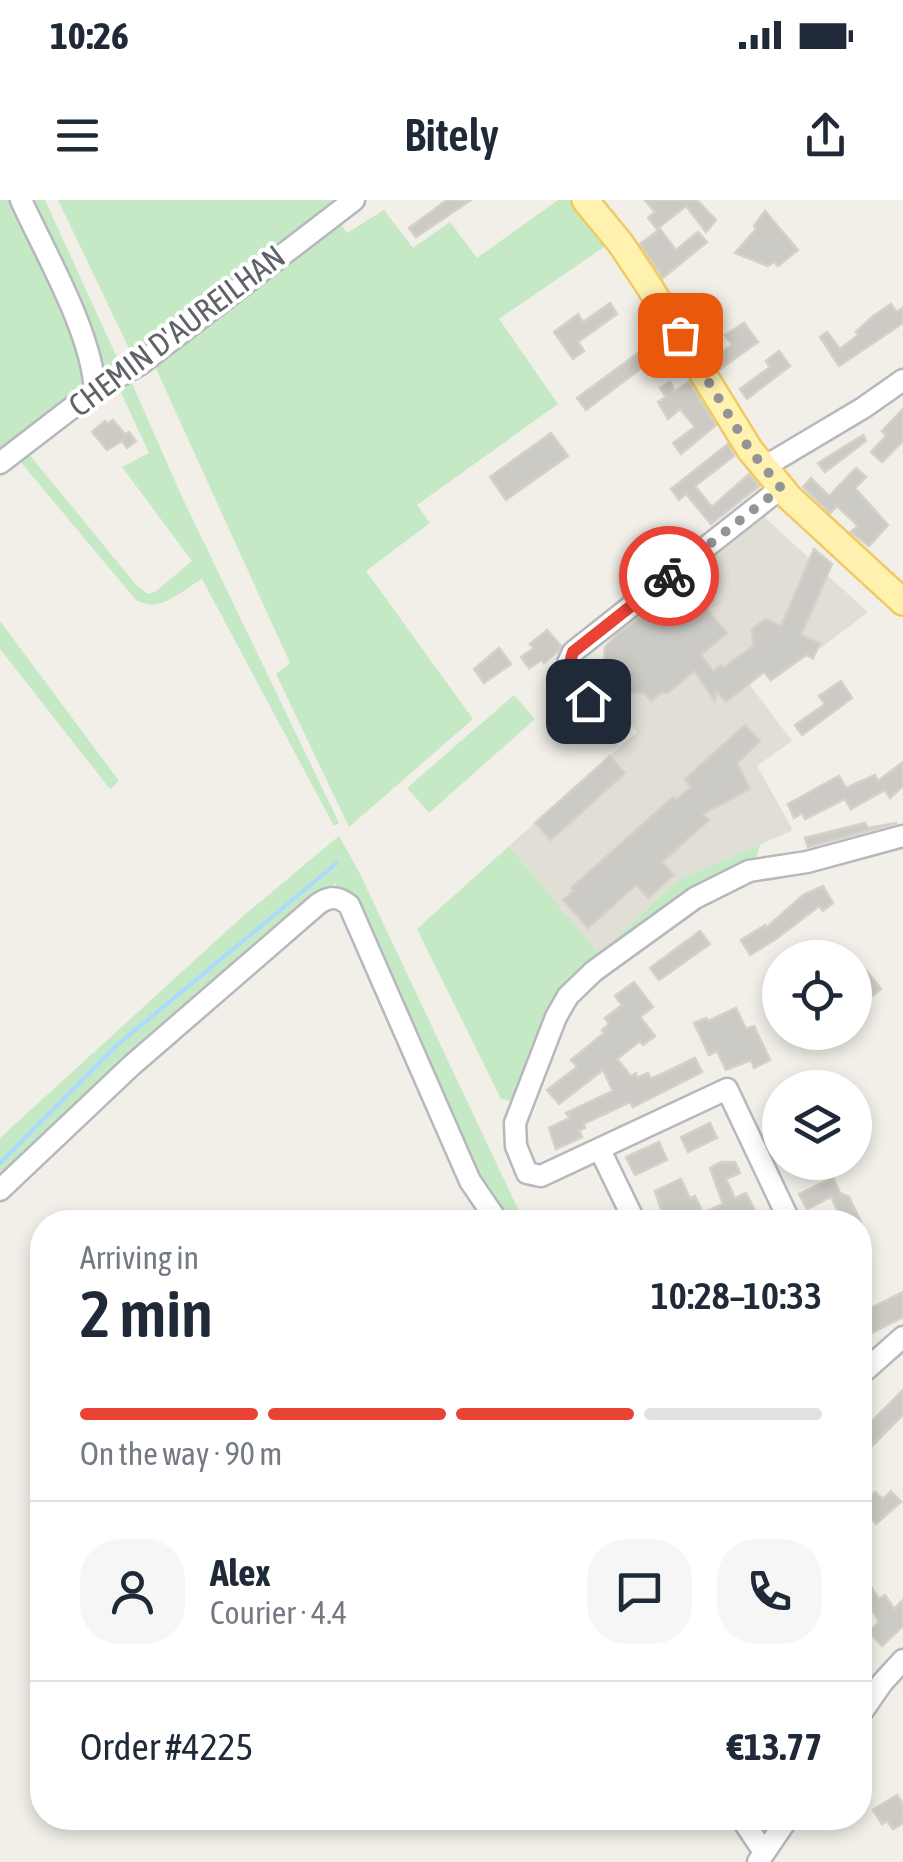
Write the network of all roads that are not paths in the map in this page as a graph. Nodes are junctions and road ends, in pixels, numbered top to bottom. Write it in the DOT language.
graph roads {
  1 [pos="21,200"];
  2 [pos="354,200"];
  3 [pos="585,200"];
  4 [pos="903,380"];
  5 [pos="95,390"];
  6 [pos="0,463"];
  7 [pos="764,466"];
  8 [pos="781,488"];
  9 [pos="903,602"];
  10 [pos="588,701"];
  11 [pos="903,836"];
  12 [pos="600,1150"];
  13 [pos="0,1190"];
  14 [pos="490,1210"];
  15 [pos="629,1210"];
  16 [pos="784,1210"];
  17 [pos="903,1337"];
  18 [pos="872,1364"];
  19 [pos="903,1660"];
  20 [pos="872,1680"];
  21 [pos="882,1683"];
  22 [pos="872,1698"];
  23 [pos="747,1830"];
  24 [pos="780,1830"];
  25 [pos="761,1857"];
  1 -- 5 [label="street"];
  2 -- 5 [label="street, CHEMIN D'AUREILHAN"];
  3 -- 7 [label="main road"];
  4 -- 7 [label="street"];
  5 -- 6 [label="street, CHEMIN D'AUREILHAN"];
  7 -- 8 [label="main road"];
  8 -- 9 [label="main road"];
  8 -- 10 [label="street"];
  11 -- 12 [label="street"];
  12 -- 15 [label="street"];
  12 -- 16 [label="street"];
  13 -- 14 [label="street"];
  17 -- 18 [label="street"];
  19 -- 21 [label="street"];
  20 -- 21 [label="street"];
  21 -- 22 [label="street"];
  23 -- 25 [label="street"];
  24 -- 25 [label="street"];
}
